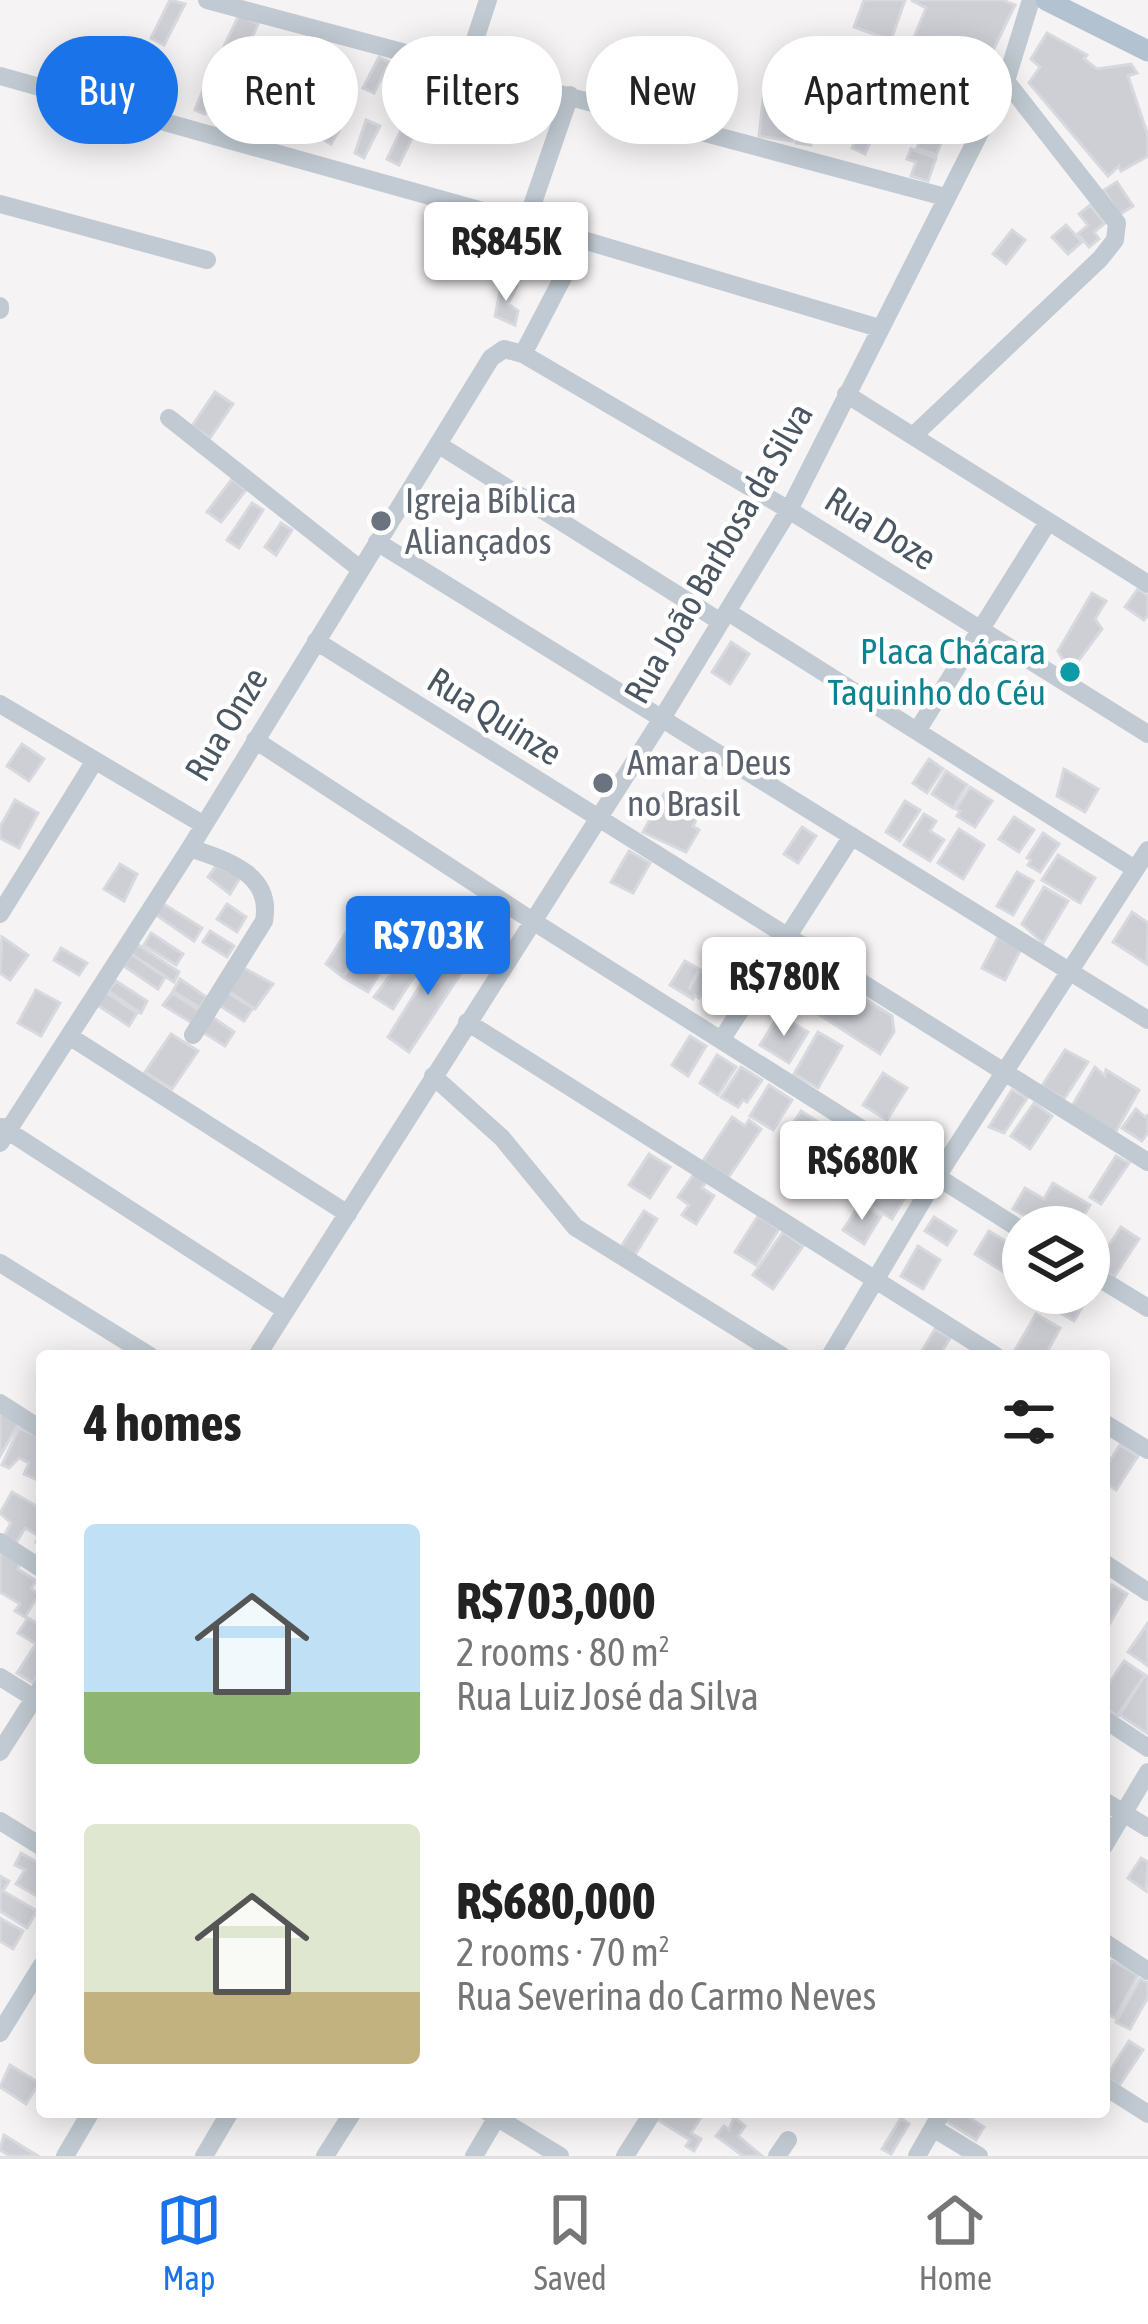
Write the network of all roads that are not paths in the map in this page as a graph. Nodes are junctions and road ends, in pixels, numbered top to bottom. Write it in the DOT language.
graph roads {
  1 [pos="207,0"];
  2 [pos="488,0"];
  3 [pos="1031,0"];
  4 [pos="1046,0"];
  5 [pos="476,36"];
  6 [pos="382,45"];
  7 [pos="1148,51"];
  8 [pos="1012,62"];
  9 [pos="0,76"];
  10 [pos="1012,88"];
  11 [pos="562,93"];
  12 [pos="570,95"];
  13 [pos="973,144"];
  14 [pos="945,197"];
  15 [pos="0,204"];
  16 [pos="526,223"];
  17 [pos="582,241"];
  18 [pos="208,260"];
  19 [pos="879,328"];
  20 [pos="518,352"];
  21 [pos="846,394"];
  22 [pos="169,418"];
  23 [pos="914,435"];
  24 [pos="439,445"];
  25 [pos="789,510"];
  26 [pos="1048,522"];
  27 [pos="377,542"];
  28 [pos="360,569"];
  29 [pos="1148,584"];
  30 [pos="724,617"];
  31 [pos="982,630"];
  32 [pos="316,641"];
  33 [pos="0,704"];
  34 [pos="661,720"];
  35 [pos="917,731"];
  36 [pos="1148,734"];
  37 [pos="255,740"];
  38 [pos="94,762"];
  39 [pos="597,820"];
  40 [pos="204,824"];
  41 [pos="852,836"];
  42 [pos="190,848"];
  43 [pos="1148,850"];
  44 [pos="1136,869"];
  45 [pos="0,914"];
  46 [pos="531,920"];
  47 [pos="788,938"];
  48 [pos="1072,973"];
  49 [pos="1148,1020"];
  50 [pos="466,1022"];
  51 [pos="193,1035"];
  52 [pos="69,1036"];
  53 [pos="722,1039"];
  54 [pos="1007,1073"];
  55 [pos="434,1076"];
  56 [pos="3,1133"];
  57 [pos="1148,1162"];
  58 [pos="936,1178"];
  59 [pos="348,1214"];
  60 [pos="1002,1218"];
  61 [pos="0,1263"];
  62 [pos="876,1281"];
  63 [pos="1110,1285"];
  64 [pos="1148,1308"];
  65 [pos="285,1310"];
  66 [pos="140,1350"];
  67 [pos="261,1350"];
  68 [pos="772,1350"];
  69 [pos="834,1350"];
  70 [pos="986,1350"];
  71 [pos="0,1403"];
  72 [pos="36,1426"];
  73 [pos="1110,1427"];
  74 [pos="1148,1450"];
  75 [pos="0,1543"];
  76 [pos="36,1565"];
  77 [pos="1110,1567"];
  78 [pos="1148,1592"];
  79 [pos="0,1677"];
  80 [pos="36,1691"];
  81 [pos="36,1695"];
  82 [pos="1110,1723"];
  83 [pos="1129,1736"];
  84 [pos="1110,1738"];
  85 [pos="1148,1748"];
  86 [pos="0,1752"];
  87 [pos="1148,1772"];
  88 [pos="1110,1805"];
  89 [pos="1123,1813"];
  90 [pos="0,1821"];
  91 [pos="1148,1828"];
  92 [pos="1110,1836"];
  93 [pos="36,1843"];
  94 [pos="1110,1946"];
  95 [pos="1148,1971"];
  96 [pos="36,1975"];
  97 [pos="0,2033"];
  98 [pos="1110,2090"];
  99 [pos="1148,2114"];
  100 [pos="87,2118"];
  101 [pos="226,2118"];
  102 [pos="348,2118"];
  103 [pos="493,2118"];
  104 [pos="501,2118"];
  105 [pos="649,2118"];
  106 [pos="938,2120"];
  107 [pos="65,2156"];
  108 [pos="204,2156"];
  109 [pos="325,2156"];
  110 [pos="473,2156"];
  111 [pos="560,2156"];
  112 [pos="625,2156"];
  113 [pos="916,2156"];
  114 [pos="979,2156"];
  1 -- 6 [label="street"];
  2 -- 5 [label="street"];
  3 -- 8 [label="street, Rua João Barbosa da Silva"];
  4 -- 7 [label="main road"];
  9 -- 16 [label="street"];
  10 -- 23 [label="street"];
  11 -- 12 [label="street"];
  12 -- 14 [label="street"];
  12 -- 16 [label="street"];
  13 -- 14 [label="street, Rua João Barbosa da Silva"];
  14 -- 19 [label="street, Rua João Barbosa da Silva"];
  15 -- 18 [label="street"];
  16 -- 17 [label="street"];
  17 -- 19 [label="street"];
  17 -- 20 [label="street, Rua Onze"];
  19 -- 21 [label="street, Rua João Barbosa da Silva"];
  20 -- 24 [label="street, Rua Onze"];
  20 -- 25 [label="street, Rua Doze"];
  21 -- 23 [label="street"];
  21 -- 25 [label="street, Rua João Barbosa da Silva"];
  22 -- 28 [label="street"];
  23 -- 26 [label="street"];
  24 -- 27 [label="street, Rua Onze"];
  24 -- 30 [label="street"];
  25 -- 30 [label="street, Rua João Barbosa da Silva"];
  25 -- 31 [label="street, Rua Doze"];
  26 -- 29 [label="street"];
  26 -- 31 [label="street"];
  27 -- 28 [label="street, Rua Onze"];
  27 -- 34 [label="street"];
  28 -- 32 [label="street, Rua Onze"];
  30 -- 34 [label="street, Rua João Barbosa da Silva"];
  30 -- 35 [label="street"];
  31 -- 35 [label="street"];
  31 -- 36 [label="street, Rua Doze"];
  32 -- 37 [label="street, Rua Onze"];
  32 -- 39 [label="street, Rua Quinze"];
  33 -- 38 [label="street"];
  34 -- 39 [label="street, Rua João Barbosa da Silva"];
  34 -- 41 [label="street"];
  35 -- 44 [label="street"];
  37 -- 40 [label="street, Rua Onze"];
  37 -- 46 [label="street"];
  38 -- 40 [label="street"];
  38 -- 45 [label="street"];
  39 -- 46 [label="street, Rua João Barbosa da Silva"];
  39 -- 47 [label="street, Rua Quinze"];
  40 -- 42 [label="street, Rua Onze"];
  41 -- 47 [label="street"];
  41 -- 48 [label="street"];
  42 -- 51 [label="street"];
  42 -- 52 [label="street, Rua Onze"];
  43 -- 44 [label="street"];
  44 -- 48 [label="street"];
  46 -- 50 [label="street, Rua João Barbosa da Silva"];
  46 -- 53 [label="street"];
  47 -- 53 [label="street"];
  47 -- 54 [label="street, Rua Quinze"];
  48 -- 49 [label="street"];
  48 -- 54 [label="street"];
  50 -- 55 [label="street, Rua João Barbosa da Silva"];
  50 -- 62 [label="street"];
  52 -- 56 [label="street, Rua Onze"];
  52 -- 59 [label="street"];
  53 -- 58 [label="street"];
  54 -- 57 [label="street, Rua Quinze"];
  54 -- 58 [label="street"];
  55 -- 59 [label="street, Rua João Barbosa da Silva"];
  55 -- 68 [label="street"];
  56 -- 65 [label="street"];
  58 -- 60 [label="street"];
  58 -- 62 [label="street"];
  59 -- 65 [label="street, Rua João Barbosa da Silva"];
  61 -- 66 [label="street"];
  62 -- 69 [label="street"];
  62 -- 70 [label="street"];
  63 -- 64 [label="street"];
  65 -- 67 [label="street, Rua João Barbosa da Silva"];
  71 -- 72 [label="street"];
  73 -- 74 [label="street"];
  75 -- 76 [label="street"];
  77 -- 78 [label="street"];
  79 -- 80 [label="street"];
  81 -- 86 [label="street"];
  82 -- 83 [label="street"];
  83 -- 84 [label="street"];
  83 -- 85 [label="street"];
  87 -- 89 [label="street"];
  88 -- 89 [label="street"];
  89 -- 91 [label="street"];
  89 -- 92 [label="street"];
  90 -- 93 [label="street"];
  94 -- 95 [label="street"];
  96 -- 97 [label="street"];
  98 -- 99 [label="street"];
  100 -- 107 [label="street"];
  101 -- 108 [label="street"];
  102 -- 109 [label="street"];
  103 -- 110 [label="street"];
  104 -- 111 [label="street"];
  105 -- 112 [label="street"];
  106 -- 113 [label="street"];
  106 -- 114 [label="street"];
}
